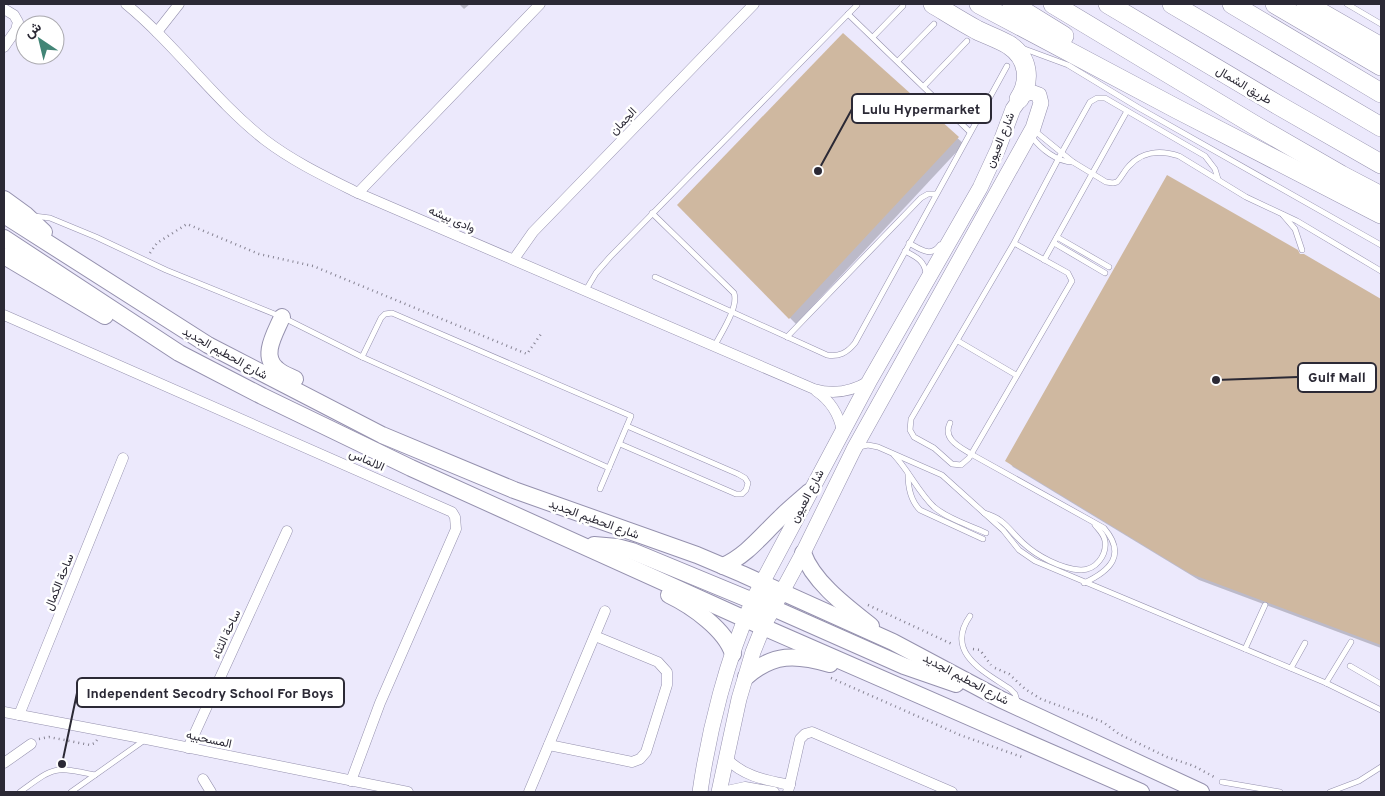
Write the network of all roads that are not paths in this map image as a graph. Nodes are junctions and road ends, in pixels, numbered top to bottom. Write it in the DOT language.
graph roads {
  1 [pos="126,4"];
  2 [pos="179,4"];
  3 [pos="540,4"];
  4 [pos="754,4"];
  5 [pos="933,4"];
  6 [pos="978,4"];
  7 [pos="1012,4"];
  8 [pos="1053,4"];
  9 [pos="1108,4"];
  10 [pos="1172,4"];
  11 [pos="1232,4"];
  12 [pos="1275,4"];
  13 [pos="1306,4"];
  14 [pos="1347,4"];
  15 [pos="856,5"];
  16 [pos="903,6"];
  17 [pos="4,9"];
  18 [pos="848,14"];
  19 [pos="934,24"];
  20 [pos="1381,24"];
  21 [pos="157,32"];
  22 [pos="873,37"];
  23 [pos="968,41"];
  24 [pos="1008,44"];
  25 [pos="4,47"];
  26 [pos="1381,47"];
  27 [pos="898,61"];
  28 [pos="1007,66"];
  29 [pos="1381,66"];
  30 [pos="924,86"];
  31 [pos="1381,93"];
  32 [pos="1019,99"];
  33 [pos="1177,109"];
  34 [pos="1127,111"];
  35 [pos="1381,127"];
  36 [pos="1031,131"];
  37 [pos="970,132"];
  38 [pos="1062,152"];
  39 [pos="1058,158"];
  40 [pos="1073,162"];
  41 [pos="1381,164"];
  42 [pos="1092,174"];
  43 [pos="1218,179"];
  44 [pos="358,193"];
  45 [pos="936,194"];
  46 [pos="1381,196"];
  47 [pos="4,199"];
  48 [pos="1272,208"];
  49 [pos="652,214"];
  50 [pos="1381,214"];
  51 [pos="26,215"];
  52 [pos="4,216"];
  53 [pos="949,229"];
  54 [pos="1057,236"];
  55 [pos="4,238"];
  56 [pos="909,243"];
  57 [pos="1014,243"];
  58 [pos="1054,243"];
  59 [pos="1381,245"];
  60 [pos="1302,250"];
  61 [pos="905,251"];
  62 [pos="64,254"];
  63 [pos="4,256"];
  64 [pos="514,259"];
  65 [pos="1044,260"];
  66 [pos="1109,267"];
  67 [pos="1381,271"];
  68 [pos="1105,273"];
  69 [pos="655,277"];
  70 [pos="923,286"];
  71 [pos="586,290"];
  72 [pos="732,312"];
  73 [pos="4,315"];
  74 [pos="282,317"];
  75 [pos="787,337"];
  76 [pos="958,341"];
  77 [pos="164,342"];
  78 [pos="714,346"];
  79 [pos="362,357"];
  80 [pos="1016,375"];
  81 [pos="870,380"];
  82 [pos="814,389"];
  83 [pos="950,423"];
  84 [pos="627,426"];
  85 [pos="842,431"];
  86 [pos="382,435"];
  87 [pos="620,444"];
  88 [pos="854,450"];
  89 [pos="891,452"];
  90 [pos="971,454"];
  91 [pos="123,458"];
  92 [pos="609,468"];
  93 [pos="908,473"];
  94 [pos="600,489"];
  95 [pos="809,492"];
  96 [pos="984,513"];
  97 [pos="1091,521"];
  98 [pos="287,531"];
  99 [pos="986,533"];
  100 [pos="983,539"];
  101 [pos="584,545"];
  102 [pos="803,553"];
  103 [pos="723,566"];
  104 [pos="641,571"];
  105 [pos="1084,582"];
  106 [pos="763,583"];
  107 [pos="782,592"];
  108 [pos="754,600"];
  109 [pos="1265,605"];
  110 [pos="773,608"];
  111 [pos="605,612"];
  112 [pos="970,616"];
  113 [pos="745,619"];
  114 [pos="763,627"];
  115 [pos="595,636"];
  116 [pos="894,642"];
  117 [pos="1352,642"];
  118 [pos="1305,643"];
  119 [pos="1245,648"];
  120 [pos="733,654"];
  121 [pos="1350,666"];
  122 [pos="1291,668"];
  123 [pos="866,671"];
  124 [pos="746,677"];
  125 [pos="1326,683"];
  126 [pos="1381,684"];
  127 [pos="1000,699"];
  128 [pos="1018,707"];
  129 [pos="1381,710"];
  130 [pos="4,712"];
  131 [pos="19,715"];
  132 [pos="146,739"];
  133 [pos="32,744"];
  134 [pos="549,745"];
  135 [pos="188,748"];
  136 [pos="726,758"];
  137 [pos="4,763"];
  138 [pos="1381,767"];
  139 [pos="95,775"];
  140 [pos="203,779"];
  141 [pos="351,781"];
  142 [pos="1222,782"];
  143 [pos="760,784"];
  144 [pos="789,788"];
  145 [pos="20,792"];
  146 [pos="71,792"];
  147 [pos="211,792"];
  148 [pos="408,792"];
  149 [pos="528,792"];
  150 [pos="700,792"];
  151 [pos="720,792"];
  152 [pos="774,792"];
  153 [pos="952,792"];
  154 [pos="1141,792"];
  155 [pos="1201,792"];
  156 [pos="1280,792"];
  157 [pos="1330,792"];
  1 -- 21 [label="street, وادى بيشه"];
  2 -- 21 [label="street"];
  3 -- 44 [label="street"];
  4 -- 64 [label="street, الجمان"];
  5 -- 24 [label="highway"];
  6 -- 33 [label="highway"];
  7 -- 33 [label="highway"];
  8 -- 46 [label="highway"];
  9 -- 41 [label="highway, طريق الشمال"];
  10 -- 35 [label="highway"];
  11 -- 31 [label="highway"];
  12 -- 29 [label="highway"];
  13 -- 26 [label="highway"];
  14 -- 20 [label="lane"];
  15 -- 18 [label="lane"];
  16 -- 22 [label="lane"];
  17 -- 25 [label="street"];
  18 -- 22 [label="lane"];
  18 -- 49 [label="lane"];
  19 -- 27 [label="lane"];
  21 -- 44 [label="street, وادى بيشه"];
  22 -- 27 [label="lane"];
  23 -- 30 [label="lane"];
  24 -- 32 [label="highway"];
  24 -- 59 [label="lane"];
  27 -- 30 [label="lane"];
  28 -- 37 [label="lane"];
  30 -- 37 [label="lane"];
  32 -- 36 [label="main road, شارع العيون"];
  32 -- 70 [label="main road, شارع العيون"];
  33 -- 50 [label="highway"];
  34 -- 38 [label="lane"];
  34 -- 42 [label="lane"];
  34 -- 43 [label="lane"];
  36 -- 38 [label="lane"];
  36 -- 39 [label="lane"];
  36 -- 88 [label="main road, شارع العيون"];
  37 -- 45 [label="lane"];
  38 -- 39 [label="lane"];
  38 -- 40 [label="lane"];
  39 -- 40 [label="lane"];
  39 -- 57 [label="lane"];
  40 -- 42 [label="lane"];
  42 -- 43 [label="lane"];
  42 -- 54 [label="lane"];
  43 -- 48 [label="lane"];
  44 -- 64 [label="street, وادى بيشه"];
  45 -- 56 [label="lane"];
  45 -- 75 [label="lane"];
  47 -- 51 [label="main road"];
  48 -- 60 [label="lane"];
  48 -- 67 [label="lane"];
  49 -- 71 [label="lane"];
  49 -- 72 [label="lane"];
  51 -- 62 [label="main road"];
  51 -- 74 [label="lane"];
  52 -- 62 [label="main road, شارع الحطيم الجديد"];
  53 -- 56 [label="lane"];
  54 -- 58 [label="lane"];
  54 -- 66 [label="lane"];
  55 -- 77 [label="main road, شارع الحطيم الجديد"];
  56 -- 61 [label="lane"];
  57 -- 65 [label="lane"];
  57 -- 76 [label="lane"];
  58 -- 65 [label="lane"];
  58 -- 68 [label="lane"];
  61 -- 70 [label="lane"];
  61 -- 75 [label="lane"];
  62 -- 86 [label="main road, شارع الحطيم الجديد"];
  63 -- 77 [label="main road"];
  64 -- 71 [label="street, وادى بيشه"];
  65 -- 80 [label="lane"];
  69 -- 72 [label="lane"];
  70 -- 81 [label="main road, شارع العيون"];
  71 -- 78 [label="street, وادى بيشه"];
  72 -- 75 [label="lane"];
  72 -- 78 [label="lane"];
  73 -- 141 [label="street, الالماس"];
  74 -- 79 [label="lane"];
  74 -- 86 [label="main road"];
  76 -- 80 [label="lane"];
  76 -- 90 [label="lane"];
  77 -- 101 [label="main road, شارع الحطيم الجديد"];
  78 -- 82 [label="street, وادى بيشه"];
  79 -- 84 [label="lane"];
  79 -- 92 [label="lane"];
  80 -- 90 [label="lane"];
  81 -- 82 [label="street, وادى بيشه"];
  81 -- 85 [label="main road, شارع العيون"];
  82 -- 85 [label="street, وادى بيشه"];
  83 -- 90 [label="lane"];
  84 -- 87 [label="lane"];
  84 -- 87 [label="lane"];
  85 -- 95 [label="main road, شارع العيون"];
  86 -- 103 [label="main road, شارع الحطيم الجديد"];
  87 -- 92 [label="lane"];
  88 -- 89 [label="lane"];
  88 -- 102 [label="main road, شارع العيون"];
  89 -- 93 [label="lane"];
  89 -- 96 [label="lane"];
  90 -- 97 [label="lane"];
  91 -- 131 [label="street, ساحة الكمال"];
  92 -- 94 [label="lane"];
  93 -- 99 [label="lane"];
  93 -- 100 [label="lane"];
  95 -- 103 [label="main road"];
  95 -- 106 [label="main road, شارع العيون"];
  96 -- 97 [label="lane"];
  96 -- 105 [label="lane"];
  97 -- 105 [label="lane"];
  98 -- 135 [label="street, ساحة الثناء"];
  101 -- 104 [label="main road, شارع الحطيم الجديد"];
  101 -- 108 [label="main road"];
  102 -- 107 [label="main road, شارع العيون"];
  102 -- 116 [label="main road"];
  103 -- 106 [label="main road, شارع الحطيم الجديد"];
  104 -- 113 [label="main road, شارع الحطيم الجديد"];
  104 -- 120 [label="main road"];
  105 -- 119 [label="lane"];
  106 -- 107 [label="main road, شارع الحطيم الجديد"];
  106 -- 108 [label="main road, شارع العيون"];
  107 -- 108 [label="main road"];
  107 -- 110 [label="main road, شارع العيون"];
  107 -- 116 [label="main road, شارع الحطيم الجديد"];
  108 -- 113 [label="main road, شارع العيون"];
  109 -- 119 [label="lane"];
  110 -- 113 [label="main road"];
  110 -- 114 [label="main road, شارع العيون"];
  110 -- 127 [label="main road"];
  111 -- 115 [label="street"];
  112 -- 128 [label="lane"];
  113 -- 114 [label="main road, شارع الحطيم الجديد"];
  113 -- 120 [label="main road, شارع العيون"];
  114 -- 123 [label="main road, شارع الحطيم الجديد"];
  114 -- 124 [label="main road, شارع العيون"];
  115 -- 134 [label="street"];
  115 -- 134 [label="street"];
  116 -- 127 [label="main road, شارع الحطيم الجديد"];
  117 -- 125 [label="lane"];
  118 -- 122 [label="lane"];
  119 -- 122 [label="lane"];
  120 -- 150 [label="main road, شارع العيون"];
  121 -- 126 [label="lane"];
  122 -- 125 [label="lane"];
  123 -- 124 [label="main road"];
  123 -- 154 [label="main road, شارع الحطيم الجديد"];
  124 -- 136 [label="main road, شارع العيون"];
  125 -- 129 [label="lane"];
  127 -- 128 [label="main road, شارع الحطيم الجديد"];
  128 -- 155 [label="main road, شارع الحطيم الجديد"];
  130 -- 131 [label="street, المسحبيه"];
  131 -- 132 [label="street, المسحبيه"];
  132 -- 135 [label="street, المسحبيه"];
  132 -- 139 [label="lane"];
  133 -- 137 [label="street"];
  134 -- 149 [label="street"];
  135 -- 141 [label="street, المسحبيه"];
  136 -- 143 [label="street"];
  136 -- 151 [label="main road, شارع العيون"];
  138 -- 157 [label="lane"];
  139 -- 145 [label="lane"];
  139 -- 146 [label="lane"];
  140 -- 147 [label="street"];
  141 -- 148 [label="street, المسحبيه"];
  142 -- 156 [label="lane"];
  143 -- 144 [label="street"];
  143 -- 151 [label="street"];
  143 -- 152 [label="street"];
  144 -- 153 [label="street"];
}
